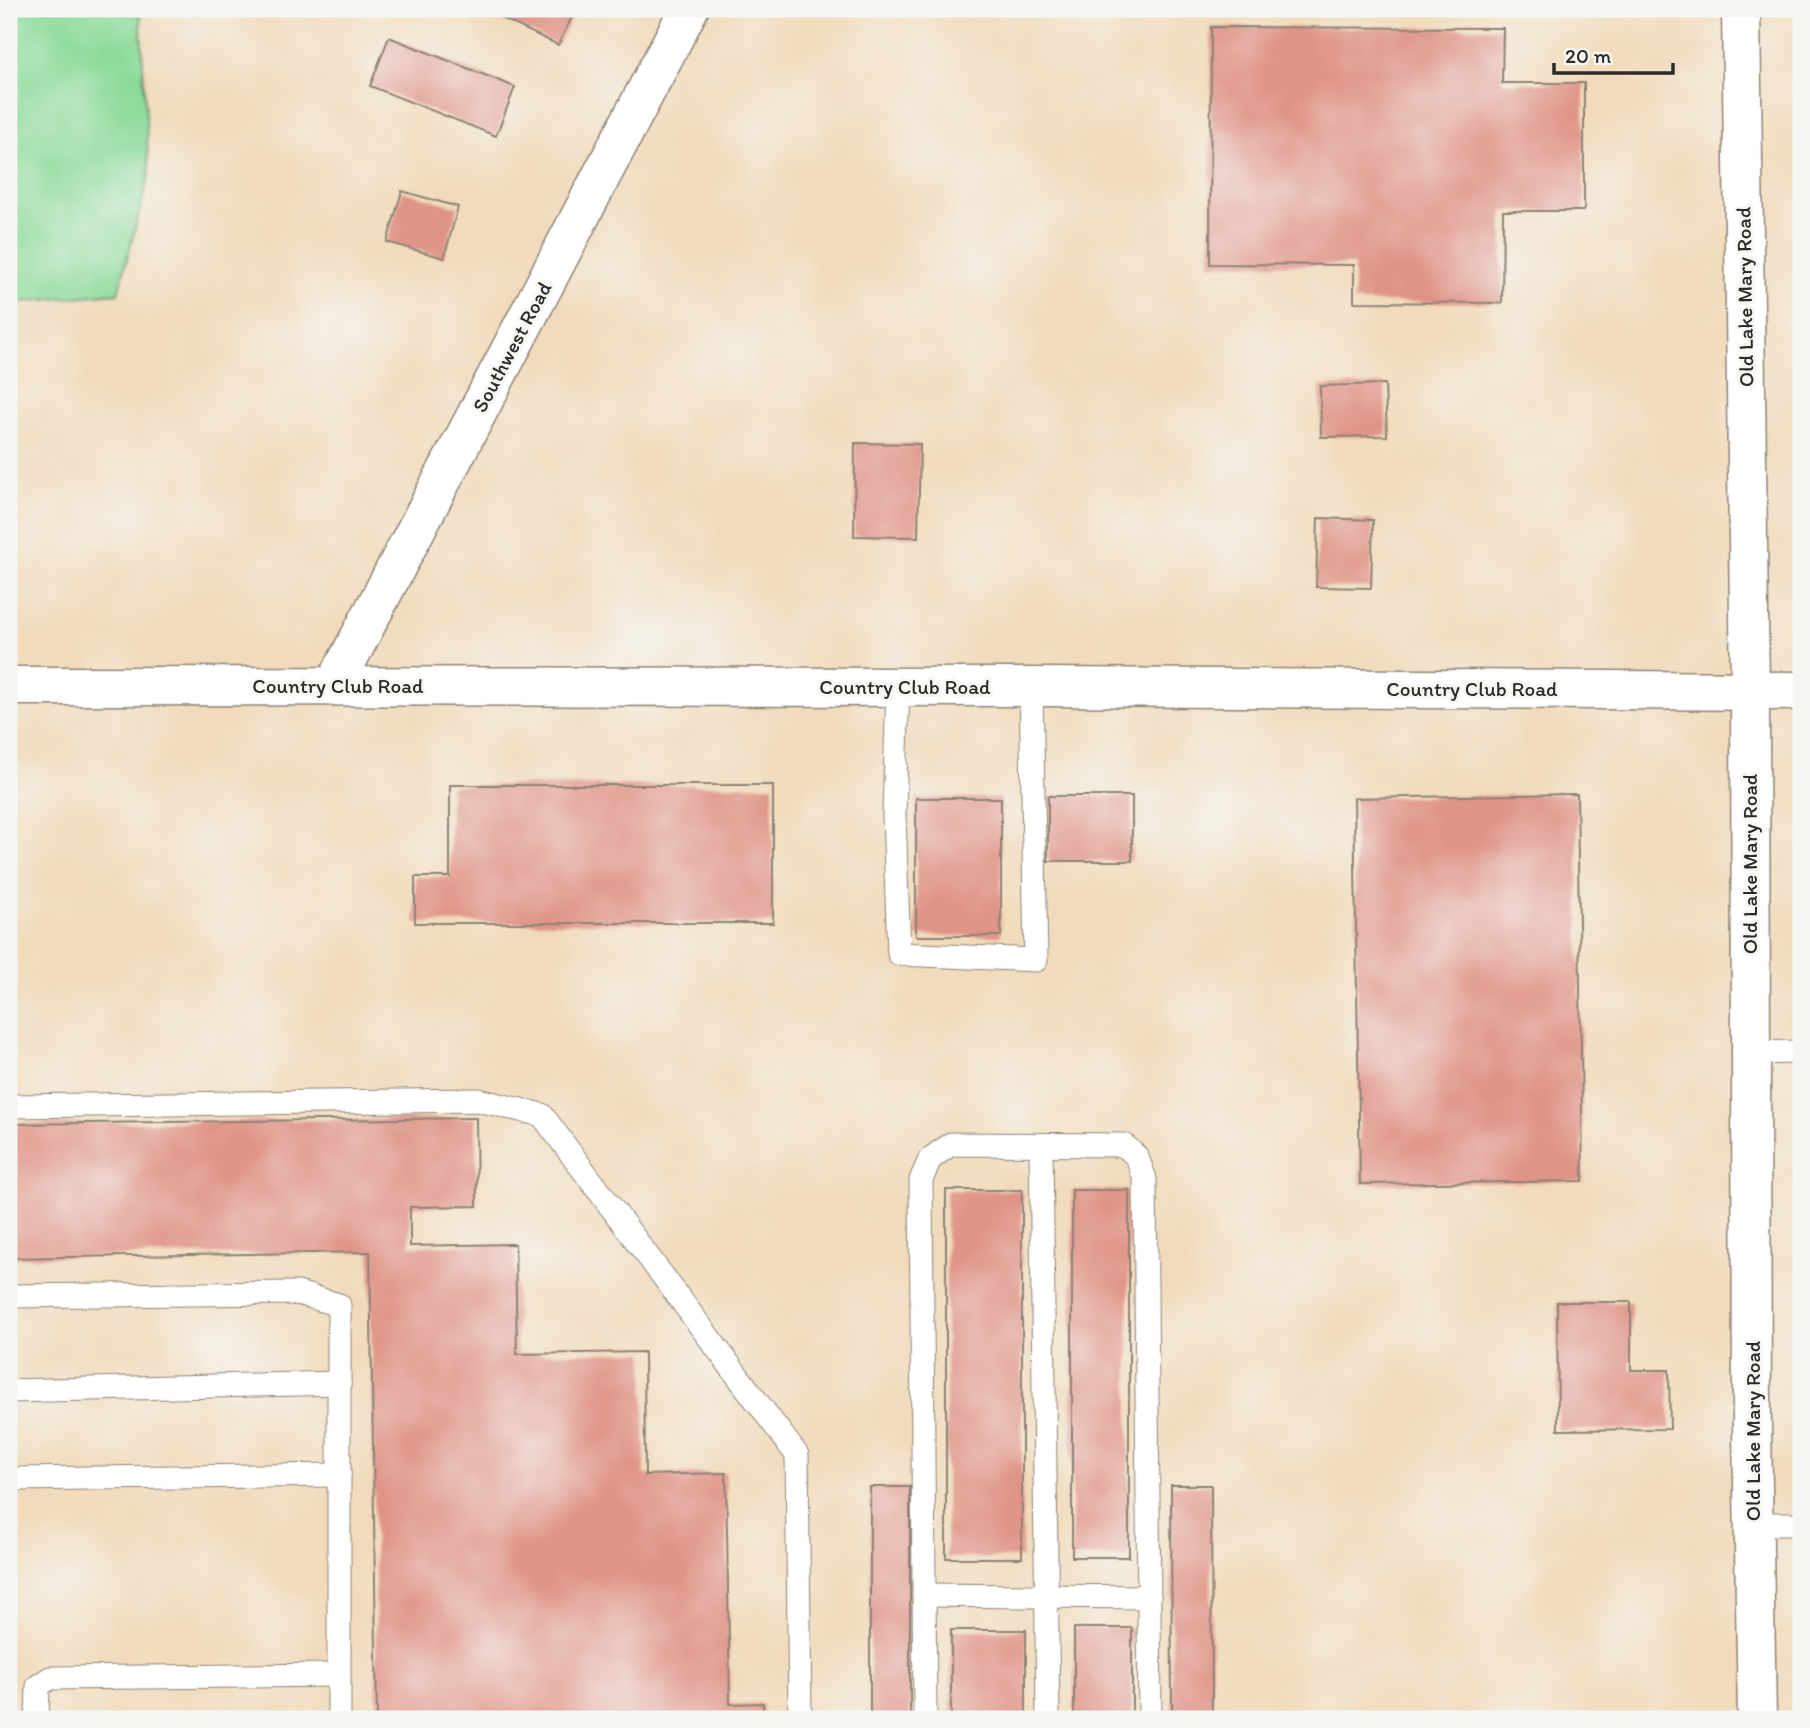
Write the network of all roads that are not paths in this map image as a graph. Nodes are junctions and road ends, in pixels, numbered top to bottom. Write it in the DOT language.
graph roads {
  1 [pos="690,9"];
  2 [pos="1741,9"];
  3 [pos="9,686"];
  4 [pos="334,686"];
  5 [pos="1031,687"];
  6 [pos="898,688"];
  7 [pos="1750,691"];
  8 [pos="1801,691"];
  9 [pos="1801,1052"];
  10 [pos="1751,1053"];
  11 [pos="9,1106"];
  12 [pos="1041,1145"];
  13 [pos="9,1296"];
  14 [pos="339,1383"];
  15 [pos="9,1391"];
  16 [pos="339,1475"];
  17 [pos="9,1479"];
  18 [pos="1754,1524"];
  19 [pos="1801,1524"];
  20 [pos="924,1595"];
  21 [pos="1047,1597"];
  22 [pos="1149,1597"];
  23 [pos="339,1675"];
  24 [pos="37,1719"];
  25 [pos="339,1719"];
  26 [pos="800,1719"];
  27 [pos="925,1719"];
  28 [pos="1048,1719"];
  29 [pos="1150,1719"];
  30 [pos="1757,1719"];
  1 -- 4 [label="street, Southwest Road"];
  2 -- 7 [label="street, Old Lake Mary Road"];
  3 -- 4 [label="street, Country Club Road"];
  4 -- 6 [label="street, Country Club Road"];
  5 -- 6 [label="street, Country Club Road"];
  5 -- 6 [label="lane"];
  5 -- 7 [label="street, Country Club Road"];
  7 -- 8 [label="street, Country Club Road"];
  7 -- 10 [label="street, Old Lake Mary Road"];
  9 -- 10 [label="lane"];
  10 -- 18 [label="street, Old Lake Mary Road"];
  11 -- 26 [label="lane"];
  12 -- 20 [label="lane"];
  12 -- 21 [label="lane"];
  12 -- 22 [label="lane"];
  13 -- 14 [label="lane"];
  14 -- 15 [label="lane"];
  14 -- 16 [label="lane"];
  16 -- 17 [label="lane"];
  16 -- 23 [label="lane"];
  18 -- 19 [label="lane"];
  18 -- 30 [label="street, Old Lake Mary Road"];
  20 -- 21 [label="lane"];
  20 -- 27 [label="lane"];
  21 -- 22 [label="lane"];
  21 -- 28 [label="lane"];
  22 -- 29 [label="lane"];
  23 -- 24 [label="lane"];
  23 -- 25 [label="lane"];
}
